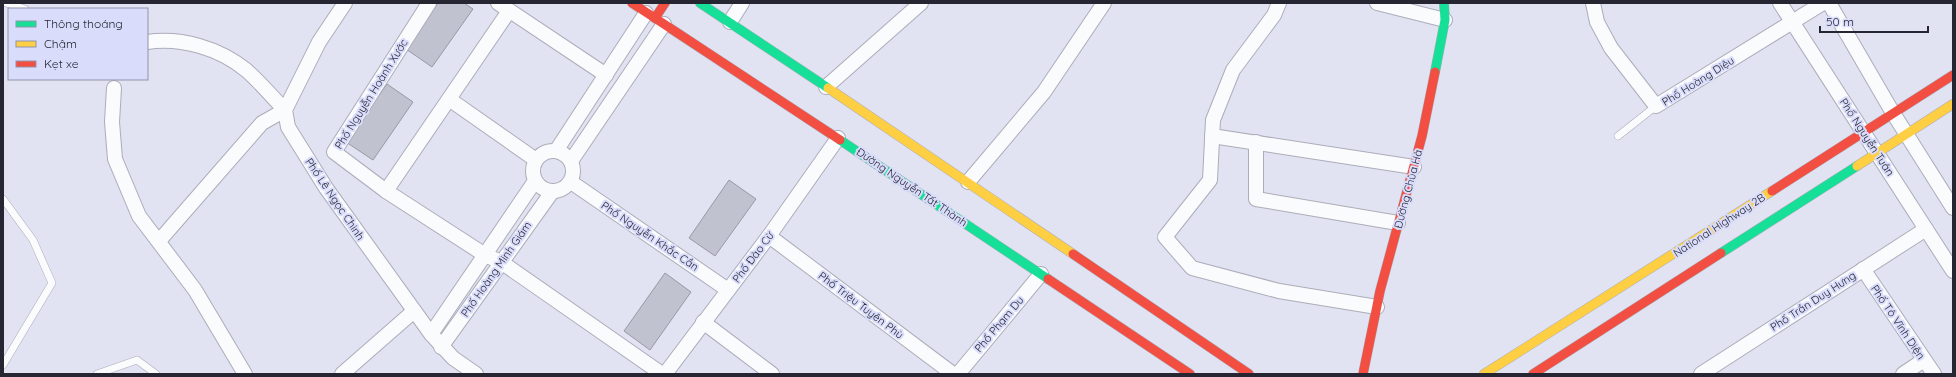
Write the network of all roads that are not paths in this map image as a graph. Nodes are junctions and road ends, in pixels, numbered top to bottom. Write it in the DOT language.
graph roads {
  1 [pos="6,3"];
  2 [pos="345,3"];
  3 [pos="429,3"];
  4 [pos="632,3"];
  5 [pos="666,3"];
  6 [pos="700,3"];
  7 [pos="742,3"];
  8 [pos="921,3"];
  9 [pos="1088,3"];
  10 [pos="1104,3"];
  11 [pos="1278,3"];
  12 [pos="1377,3"];
  13 [pos="1444,3"];
  14 [pos="1593,3"];
  15 [pos="1780,3"];
  16 [pos="1822,3"];
  17 [pos="1829,3"];
  18 [pos="504,7"];
  19 [pos="22,8"];
  20 [pos="1096,15"];
  21 [pos="655,18"];
  22 [pos="1446,20"];
  23 [pos="730,22"];
  24 [pos="1793,23"];
  25 [pos="148,42"];
  26 [pos="606,75"];
  27 [pos="1953,75"];
  28 [pos="826,87"];
  29 [pos="114,88"];
  30 [pos="448,100"];
  31 [pos="1953,104"];
  32 [pos="1656,106"];
  33 [pos="285,110"];
  34 [pos="1893,113"];
  35 [pos="1864,132"];
  36 [pos="1906,134"];
  37 [pos="1212,136"];
  38 [pos="1618,136"];
  39 [pos="838,138"];
  40 [pos="1256,142"];
  41 [pos="556,151"];
  42 [pos="1877,153"];
  43 [pos="536,160"];
  44 [pos="571,161"];
  45 [pos="1414,167"];
  46 [pos="535,181"];
  47 [pos="571,182"];
  48 [pos="968,182"];
  49 [pos="386,191"];
  50 [pos="552,192"];
  51 [pos="3,199"];
  52 [pos="1953,208"];
  53 [pos="1398,223"];
  54 [pos="1926,229"];
  55 [pos="769,236"];
  56 [pos="159,241"];
  57 [pos="485,255"];
  58 [pos="501,262"];
  59 [pos="1863,269"];
  60 [pos="1953,271"];
  61 [pos="1041,274"];
  62 [pos="728,290"];
  63 [pos="1377,307"];
  64 [pos="414,311"];
  65 [pos="703,322"];
  66 [pos="431,334"];
  67 [pos="441,347"];
  68 [pos="1924,360"];
  69 [pos="3,365"];
  70 [pos="97,374"];
  71 [pos="156,374"];
  72 [pos="245,374"];
  73 [pos="342,374"];
  74 [pos="476,374"];
  75 [pos="663,374"];
  76 [pos="772,374"];
  77 [pos="953,374"];
  78 [pos="958,374"];
  79 [pos="1190,374"];
  80 [pos="1249,374"];
  81 [pos="1362,374"];
  82 [pos="1484,374"];
  83 [pos="1533,374"];
  84 [pos="1701,374"];
  85 [pos="1902,374"];
  86 [pos="1934,374"];
  1 -- 19 [label="lane"];
  2 -- 33 [label="street"];
  3 -- 49 [label="street, Phố Nguyễn Hoành Xước"];
  4 -- 21 [label="main road, Đường Nguyễn Tất Thành"];
  5 -- 21 [label="main road"];
  6 -- 23 [label="main road"];
  7 -- 23 [label="street"];
  8 -- 28 [label="street"];
  9 -- 20 [label="street"];
  10 -- 20 [label="street"];
  11 -- 37 [label="street"];
  12 -- 22 [label="street"];
  13 -- 22 [label="main road, Đường Chùa Hà"];
  14 -- 32 [label="street, Phố Hoàng Diệu"];
  15 -- 24 [label="street, Phố Nguyễn Tuân"];
  16 -- 24 [label="street, Phố Hoàng Diệu"];
  17 -- 34 [label="street"];
  18 -- 26 [label="street"];
  18 -- 30 [label="street"];
  20 -- 48 [label="street"];
  21 -- 26 [label="street"];
  21 -- 39 [label="main road, Đường Nguyễn Tất Thành"];
  21 -- 44 [label="street"];
  22 -- 45 [label="main road, Đường Chùa Hà"];
  23 -- 28 [label="main road"];
  24 -- 32 [label="street, Phố Hoàng Diệu"];
  24 -- 35 [label="street, Phố Nguyễn Tuân"];
  25 -- 33 [label="street"];
  26 -- 41 [label="street"];
  27 -- 34 [label="main road, National Highway 2B"];
  28 -- 48 [label="main road"];
  29 -- 56 [label="street"];
  30 -- 43 [label="street"];
  30 -- 49 [label="street"];
  31 -- 36 [label="main road"];
  32 -- 38 [label="lane"];
  33 -- 56 [label="street"];
  33 -- 64 [label="street, Phố Lê Ngọc Chinh"];
  34 -- 35 [label="main road, National Highway 2B"];
  34 -- 36 [label="street"];
  35 -- 42 [label="street, Phố Nguyễn Tuân"];
  35 -- 82 [label="main road, National Highway 2B"];
  36 -- 42 [label="main road"];
  36 -- 52 [label="street"];
  37 -- 40 [label="street"];
  37 -- 63 [label="street"];
  39 -- 55 [label="street, Phố Đào Cừ"];
  39 -- 61 [label="main road, Đường Nguyễn Tất Thành"];
  40 -- 45 [label="street"];
  40 -- 53 [label="street"];
  41 -- 43 [label="street"];
  41 -- 44 [label="street"];
  42 -- 54 [label="street, Phố Nguyễn Tuân"];
  42 -- 83 [label="main road"];
  43 -- 46 [label="street"];
  44 -- 47 [label="street"];
  45 -- 53 [label="main road, Đường Chùa Hà"];
  46 -- 50 [label="street"];
  46 -- 57 [label="street, Phố Hoàng Minh Giám"];
  47 -- 50 [label="street"];
  47 -- 62 [label="street, Phố Nguyễn Khắc Cần"];
  48 -- 80 [label="main road"];
  49 -- 57 [label="street, Phố Nguyễn Hoành Xước"];
  50 -- 58 [label="street, Phố Hoàng Minh Giám"];
  51 -- 69 [label="lane"];
  53 -- 63 [label="main road, Đường Chùa Hà"];
  54 -- 59 [label="street, Phố Trần Duy Hưng"];
  54 -- 60 [label="street, Phố Nguyễn Tuân"];
  55 -- 62 [label="street, Phố Đào Cừ"];
  55 -- 77 [label="street, Phố Triệu Tuyên Phù"];
  56 -- 72 [label="street"];
  57 -- 58 [label="street, Phố Nguyễn Hoành Xước"];
  57 -- 66 [label="street, Phố Hoàng Minh Giám"];
  58 -- 67 [label="street, Phố Hoàng Minh Giám"];
  58 -- 75 [label="street, Phố Nguyễn Hoành Xước"];
  59 -- 68 [label="street, Phố Tô Vĩnh Diện"];
  59 -- 84 [label="street, Phố Trần Duy Hưng"];
  61 -- 78 [label="street, Phố Phạm Du"];
  61 -- 79 [label="main road, Đường Nguyễn Tất Thành"];
  62 -- 65 [label="street, Phố Đào Cừ"];
  63 -- 81 [label="main road, Đường Chùa Hà"];
  64 -- 66 [label="street, Phố Lê Ngọc Chinh"];
  64 -- 73 [label="street"];
  65 -- 75 [label="street, Phố Đào Cừ"];
  65 -- 76 [label="street"];
  66 -- 67 [label="street, Phố Lê Ngọc Chinh"];
  67 -- 74 [label="street, Phố Lê Ngọc Chinh"];
  68 -- 85 [label="street"];
  68 -- 86 [label="street, Phố Tô Vĩnh Diện"];
  70 -- 71 [label="lane"];
}
